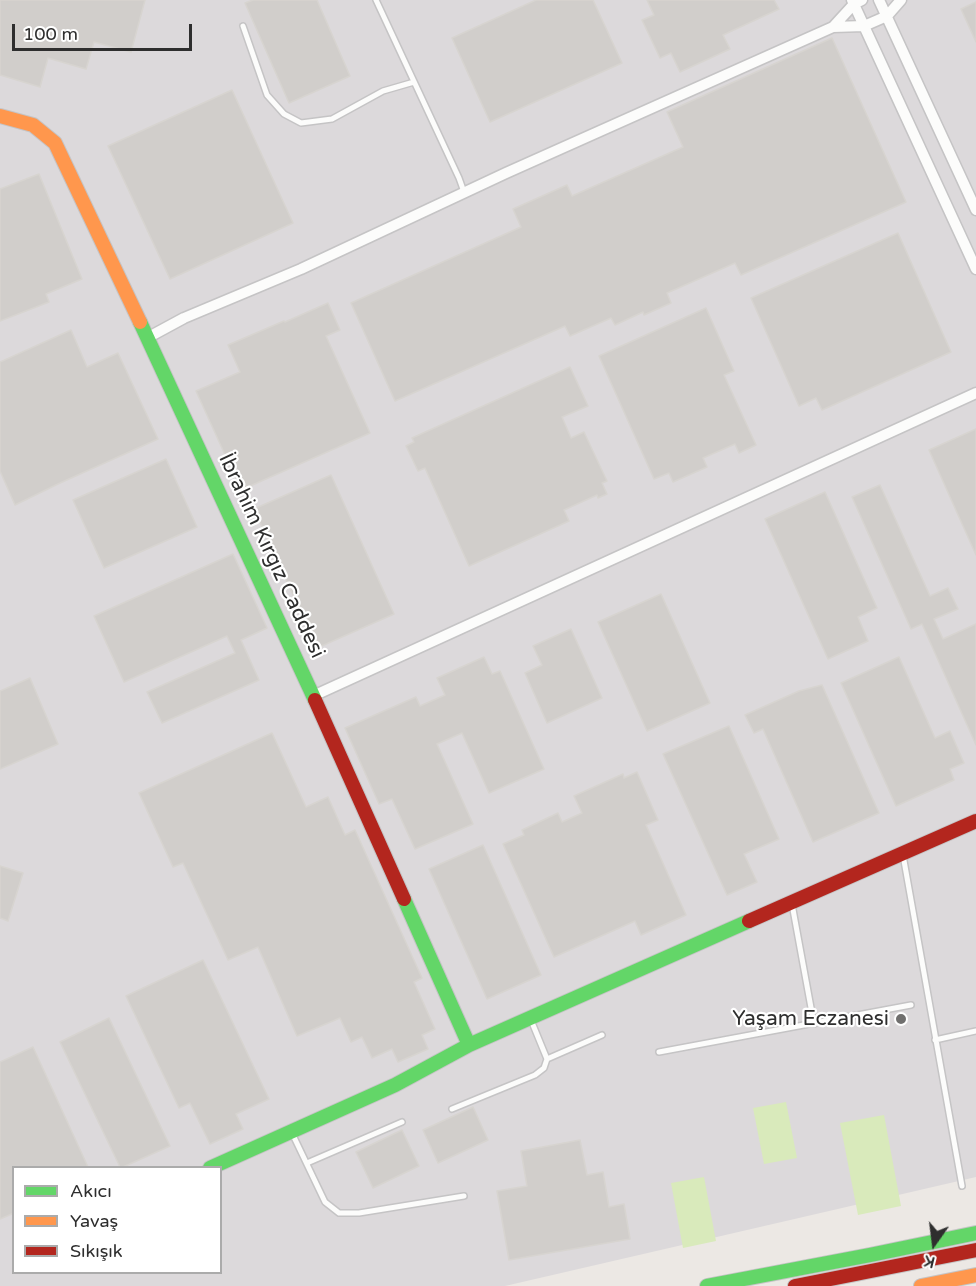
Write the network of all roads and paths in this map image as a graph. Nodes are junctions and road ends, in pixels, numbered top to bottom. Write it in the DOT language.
graph roads {
  1 [pos="376,0"];
  2 [pos="879,0"];
  3 [pos="902,0"];
  4 [pos="856,1"];
  5 [pos="886,16"];
  6 [pos="243,26"];
  7 [pos="864,26"];
  8 [pos="833,27"];
  9 [pos="414,82"];
  10 [pos="0,116"];
  11 [pos="464,192"];
  12 [pos="976,210"];
  13 [pos="976,269"];
  14 [pos="147,338"];
  15 [pos="976,393"];
  16 [pos="313,696"];
  17 [pos="976,821"];
  18 [pos="902,853"];
  19 [pos="792,903"];
  20 [pos="910,1005"];
  21 [pos="530,1018"];
  22 [pos="814,1024"];
  23 [pos="976,1031"];
  24 [pos="602,1035"];
  25 [pos="935,1040"];
  26 [pos="469,1045"];
  27 [pos="659,1052"];
  28 [pos="547,1059"];
  29 [pos="452,1109"];
  30 [pos="402,1122"];
  31 [pos="292,1131"];
  32 [pos="307,1163"];
  33 [pos="212,1166"];
  34 [pos="962,1186"];
  35 [pos="464,1196"];
  36 [pos="976,1233"];
  37 [pos="976,1250"];
  38 [pos="976,1275"];
  39 [pos="707,1286"];
  40 [pos="795,1286"];
  41 [pos="921,1286"];
  1 -- 9 [label="lane"];
  2 -- 5 [label="street"];
  3 -- 5 [label="street"];
  4 -- 7 [label="street"];
  4 -- 8 [label="street"];
  5 -- 7 [label="street"];
  5 -- 12 [label="street"];
  6 -- 9 [label="lane"];
  7 -- 8 [label="street"];
  7 -- 13 [label="street"];
  8 -- 11 [label="street"];
  9 -- 11 [label="lane"];
  10 -- 14 [label="main road, İbrahim Kırgız Caddesi"];
  11 -- 14 [label="street"];
  14 -- 16 [label="main road, İbrahim Kırgız Caddesi"];
  15 -- 16 [label="street"];
  16 -- 26 [label="main road, İbrahim Kırgız Caddesi"];
  17 -- 18 [label="main road"];
  18 -- 19 [label="main road"];
  18 -- 25 [label="lane"];
  19 -- 21 [label="main road"];
  19 -- 22 [label="lane"];
  20 -- 22 [label="lane"];
  21 -- 26 [label="main road"];
  21 -- 28 [label="lane"];
  22 -- 27 [label="lane"];
  23 -- 25 [label="lane"];
  24 -- 28 [label="lane"];
  25 -- 34 [label="lane"];
  26 -- 31 [label="main road"];
  28 -- 29 [label="lane"];
  30 -- 32 [label="lane"];
  31 -- 32 [label="lane"];
  31 -- 33 [label="main road"];
  32 -- 35 [label="lane"];
  36 -- 39 [label="main road"];
  37 -- 40 [label="main road"];
  38 -- 41 [label="main road"];
}
